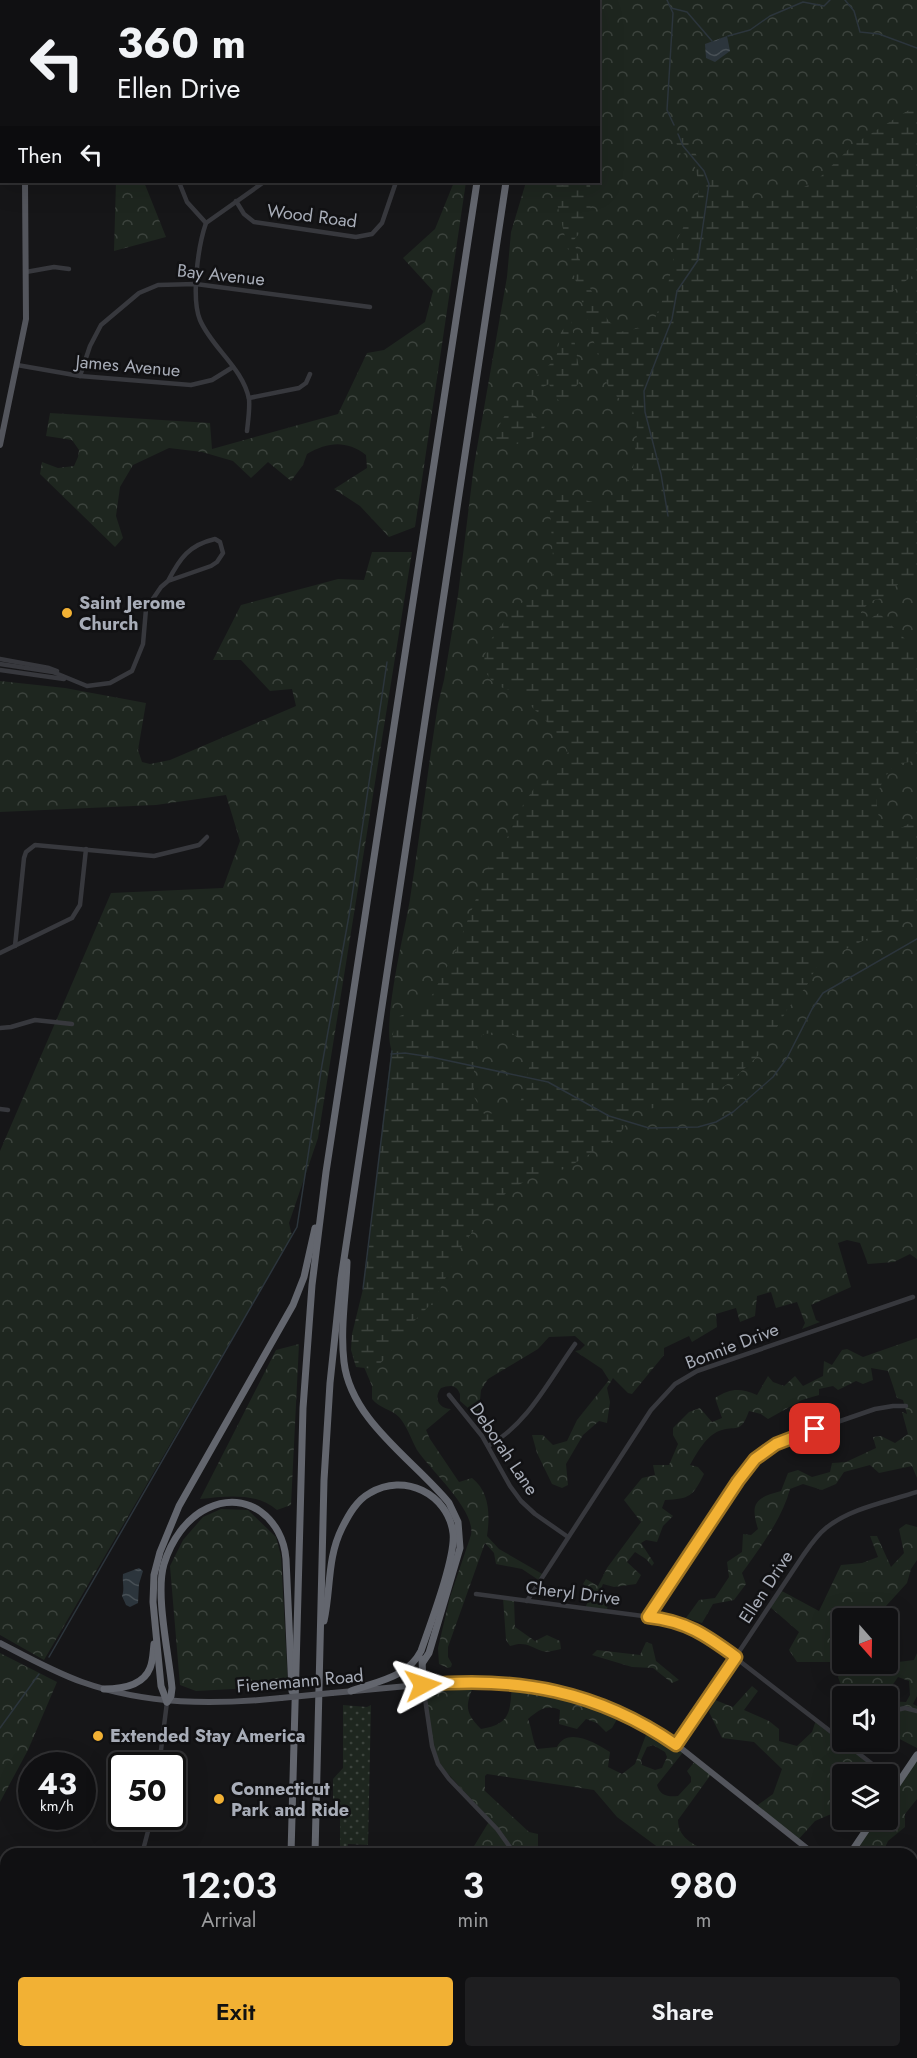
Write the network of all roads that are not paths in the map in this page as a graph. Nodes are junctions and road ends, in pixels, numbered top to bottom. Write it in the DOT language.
graph roads {
  1 [pos="25,183"];
  2 [pos="178,183"];
  3 [pos="263,183"];
  4 [pos="396,183"];
  5 [pos="477,183"];
  6 [pos="506,183"];
  7 [pos="236,201"];
  8 [pos="206,224"];
  9 [pos="69,269"];
  10 [pos="26,272"];
  11 [pos="196,284"];
  12 [pos="370,307"];
  13 [pos="17,365"];
  14 [pos="233,367"];
  15 [pos="310,374"];
  16 [pos="80,376"];
  17 [pos="249,398"];
  18 [pos="247,431"];
  19 [pos="0,440"];
  20 [pos="168,581"];
  21 [pos="0,659"];
  22 [pos="0,664"];
  23 [pos="0,670"];
  24 [pos="69,680"];
  25 [pos="207,837"];
  26 [pos="86,849"];
  27 [pos="15,946"];
  28 [pos="0,954"];
  29 [pos="72,1024"];
  30 [pos="0,1028"];
  31 [pos="0,1109"];
  32 [pos="8,1110"];
  33 [pos="320,1214"];
  34 [pos="346,1240"];
  35 [pos="913,1297"];
  36 [pos="575,1344"];
  37 [pos="449,1395"];
  38 [pos="906,1406"];
  39 [pos="488,1446"];
  40 [pos="917,1492"];
  41 [pos="568,1536"];
  42 [pos="476,1594"];
  43 [pos="527,1601"];
  44 [pos="648,1617"];
  45 [pos="321,1632"];
  46 [pos="156,1639"];
  47 [pos="0,1643"];
  48 [pos="421,1651"];
  49 [pos="736,1657"];
  50 [pos="423,1662"];
  51 [pos="423,1685"];
  52 [pos="104,1689"];
  53 [pos="351,1691"];
  54 [pos="167,1701"];
  55 [pos="898,1710"];
  56 [pos="917,1711"];
  57 [pos="296,1724"];
  58 [pos="832,1732"];
  59 [pos="676,1745"];
  60 [pos="161,1752"];
  61 [pos="857,1752"];
  62 [pos="917,1755"];
  63 [pos="872,1764"];
  64 [pos="898,1783"];
  65 [pos="148,1830"];
  66 [pos="866,1830"];
  67 [pos="144,1848"];
  68 [pos="291,1848"];
  69 [pos="315,1848"];
  70 [pos="511,1848"];
  71 [pos="806,1848"];
  72 [pos="854,1848"];
  1 -- 10 [label="main road"];
  2 -- 8 [label="street"];
  3 -- 7 [label="street"];
  4 -- 7 [label="street, Wood Road"];
  5 -- 33 [label="highway"];
  6 -- 34 [label="highway"];
  7 -- 8 [label="street"];
  8 -- 11 [label="street"];
  9 -- 10 [label="street"];
  10 -- 13 [label="main road"];
  11 -- 12 [label="street, Bay Avenue"];
  11 -- 14 [label="street"];
  11 -- 16 [label="street, Bay Avenue"];
  13 -- 16 [label="street, James Avenue"];
  13 -- 19 [label="main road"];
  14 -- 16 [label="street, James Avenue"];
  14 -- 17 [label="street"];
  15 -- 17 [label="street"];
  17 -- 18 [label="street"];
  20 -- 20 [label="street"];
  20 -- 24 [label="street"];
  21 -- 24 [label="street"];
  22 -- 24 [label="street"];
  23 -- 24 [label="street"];
  25 -- 26 [label="street"];
  26 -- 27 [label="street"];
  26 -- 27 [label="street"];
  27 -- 28 [label="street"];
  29 -- 30 [label="street"];
  31 -- 32 [label="street"];
  33 -- 46 [label="highway"];
  33 -- 57 [label="highway"];
  34 -- 45 [label="highway"];
  34 -- 50 [label="highway"];
  35 -- 41 [label="street, Bonnie Drive"];
  36 -- 39 [label="street"];
  37 -- 39 [label="street, Deborah Lane"];
  38 -- 44 [label="street"];
  39 -- 41 [label="street, Deborah Lane"];
  40 -- 49 [label="street, Ellen Drive"];
  41 -- 43 [label="street, Bonnie Drive"];
  42 -- 43 [label="street, Cheryl Drive"];
  43 -- 44 [label="street, Cheryl Drive"];
  44 -- 49 [label="street, Cheryl Drive"];
  45 -- 48 [label="highway"];
  45 -- 69 [label="highway"];
  46 -- 52 [label="highway"];
  46 -- 54 [label="highway"];
  47 -- 52 [label="main road, Fienemann Road"];
  48 -- 50 [label="highway"];
  48 -- 53 [label="highway"];
  49 -- 58 [label="street, Cheryl Drive"];
  49 -- 59 [label="street, Ellen Drive"];
  50 -- 51 [label="highway"];
  51 -- 53 [label="main road, Fienemann Road"];
  51 -- 59 [label="main road, Fienemann Road"];
  51 -- 70 [label="street"];
  52 -- 54 [label="main road, Fienemann Road"];
  53 -- 54 [label="main road, Fienemann Road, bridge"];
  54 -- 57 [label="highway"];
  54 -- 60 [label="street"];
  55 -- 56 [label="street"];
  57 -- 68 [label="highway"];
  59 -- 71 [label="main road, Fienemann Road"];
  61 -- 63 [label="street, Cheryl Drive"];
  62 -- 64 [label="highway"];
  65 -- 67 [label="street"];
  66 -- 72 [label="highway"];
}
